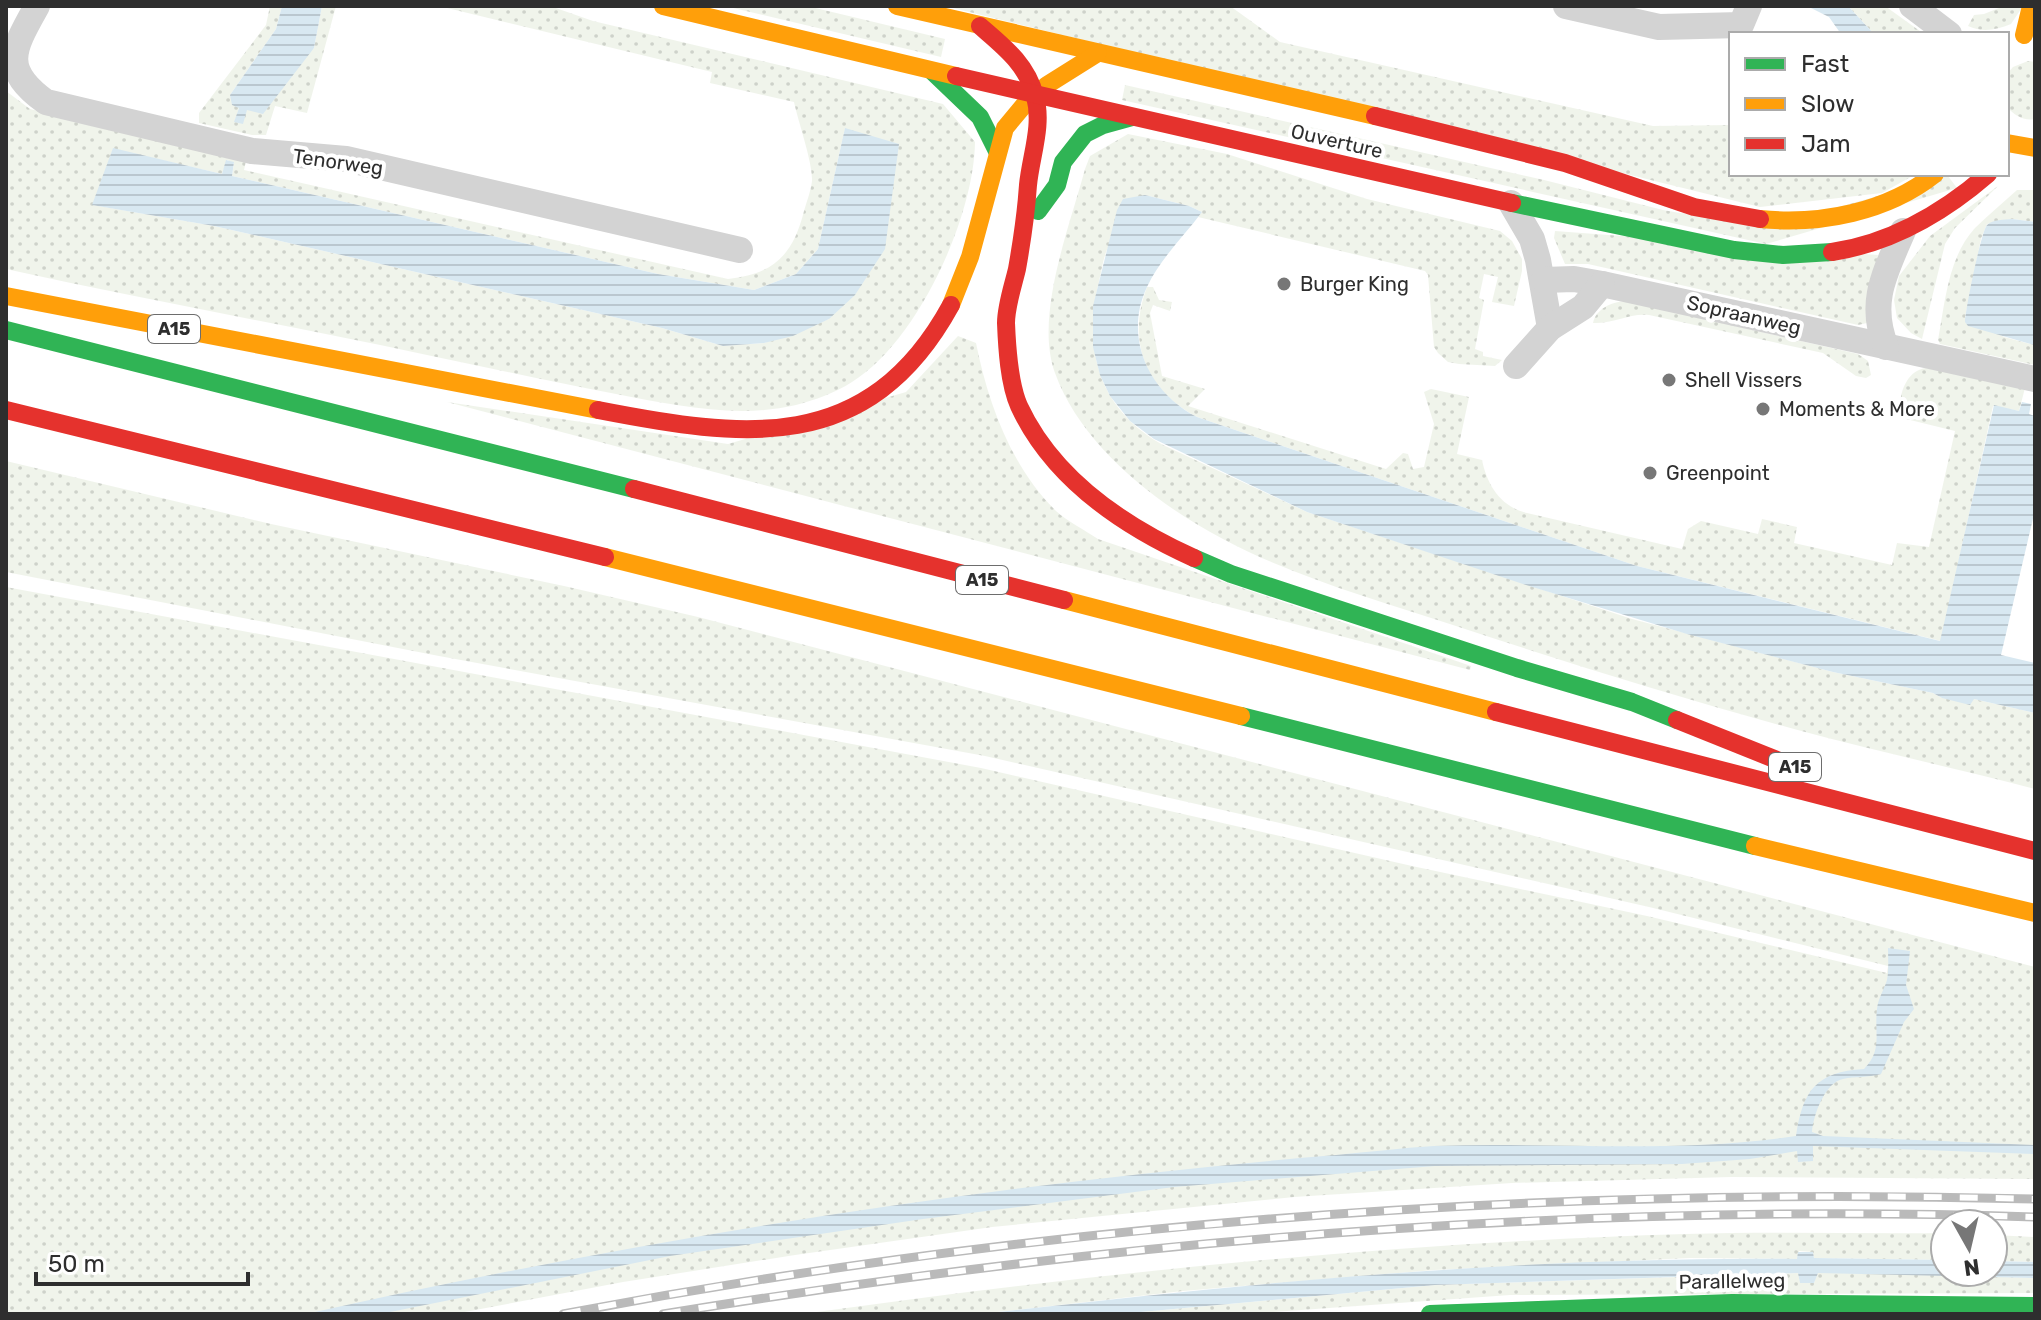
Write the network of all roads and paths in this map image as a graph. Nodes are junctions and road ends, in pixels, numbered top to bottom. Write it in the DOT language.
graph roads {
  1 [pos="37,6"];
  2 [pos="663,6"];
  3 [pos="897,6"];
  4 [pos="1566,6"];
  5 [pos="1749,6"];
  6 [pos="1912,6"];
  7 [pos="2031,6"];
  8 [pos="980,26"];
  9 [pos="1946,32"];
  10 [pos="2022,36"];
  11 [pos="1098,53"];
  12 [pos="933,72"];
  13 [pos="1035,94"];
  14 [pos="1132,117"];
  15 [pos="2010,148"];
  16 [pos="2035,148"];
  17 [pos="997,151"];
  18 [pos="1932,176"];
  19 [pos="1986,176"];
  20 [pos="1511,203"];
  21 [pos="1025,229"];
  22 [pos="1903,231"];
  23 [pos="740,250"];
  24 [pos="1544,280"];
  25 [pos="1602,284"];
  26 [pos="6,296"];
  27 [pos="1550,328"];
  28 [pos="6,330"];
  29 [pos="1886,347"];
  30 [pos="1516,366"];
  31 [pos="2035,379"];
  32 [pos="6,410"];
  33 [pos="1957,833"];
  34 [pos="2035,851"];
  35 [pos="2035,913"];
  36 [pos="2035,1306"];
  37 [pos="1430,1314"];
  1 -- 23 [label="street, Tenorweg"];
  2 -- 12 [label="main road, Ouverture"];
  3 -- 8 [label="main road, Ouverture"];
  4 -- 5 [label="street"];
  6 -- 9 [label="street"];
  7 -- 10 [label="main road"];
  8 -- 11 [label="main road, Ouverture"];
  8 -- 13 [label="main road, A15"];
  11 -- 13 [label="main road, A15"];
  11 -- 18 [label="main road, Ouverture"];
  12 -- 13 [label="main road, Ouverture"];
  12 -- 17 [label="main road"];
  13 -- 14 [label="main road, Ouverture"];
  13 -- 17 [label="main road, A15"];
  13 -- 21 [label="main road, A15"];
  14 -- 20 [label="main road, Ouverture"];
  14 -- 21 [label="main road, A15"];
  15 -- 16 [label="main road"];
  17 -- 26 [label="main road, A15"];
  19 -- 22 [label="main road, Ouverture"];
  20 -- 22 [label="main road, Ouverture"];
  20 -- 24 [label="street"];
  21 -- 33 [label="main road, A15"];
  22 -- 29 [label="street"];
  24 -- 25 [label="street, Sopraanweg"];
  24 -- 27 [label="street"];
  25 -- 27 [label="street"];
  25 -- 29 [label="street, Sopraanweg"];
  27 -- 30 [label="street"];
  28 -- 33 [label="main road, A15"];
  29 -- 31 [label="street, Sopraanweg"];
  32 -- 35 [label="main road"];
  33 -- 34 [label="main road, A15"];
  36 -- 37 [label="main road, Parallelweg"];
}
